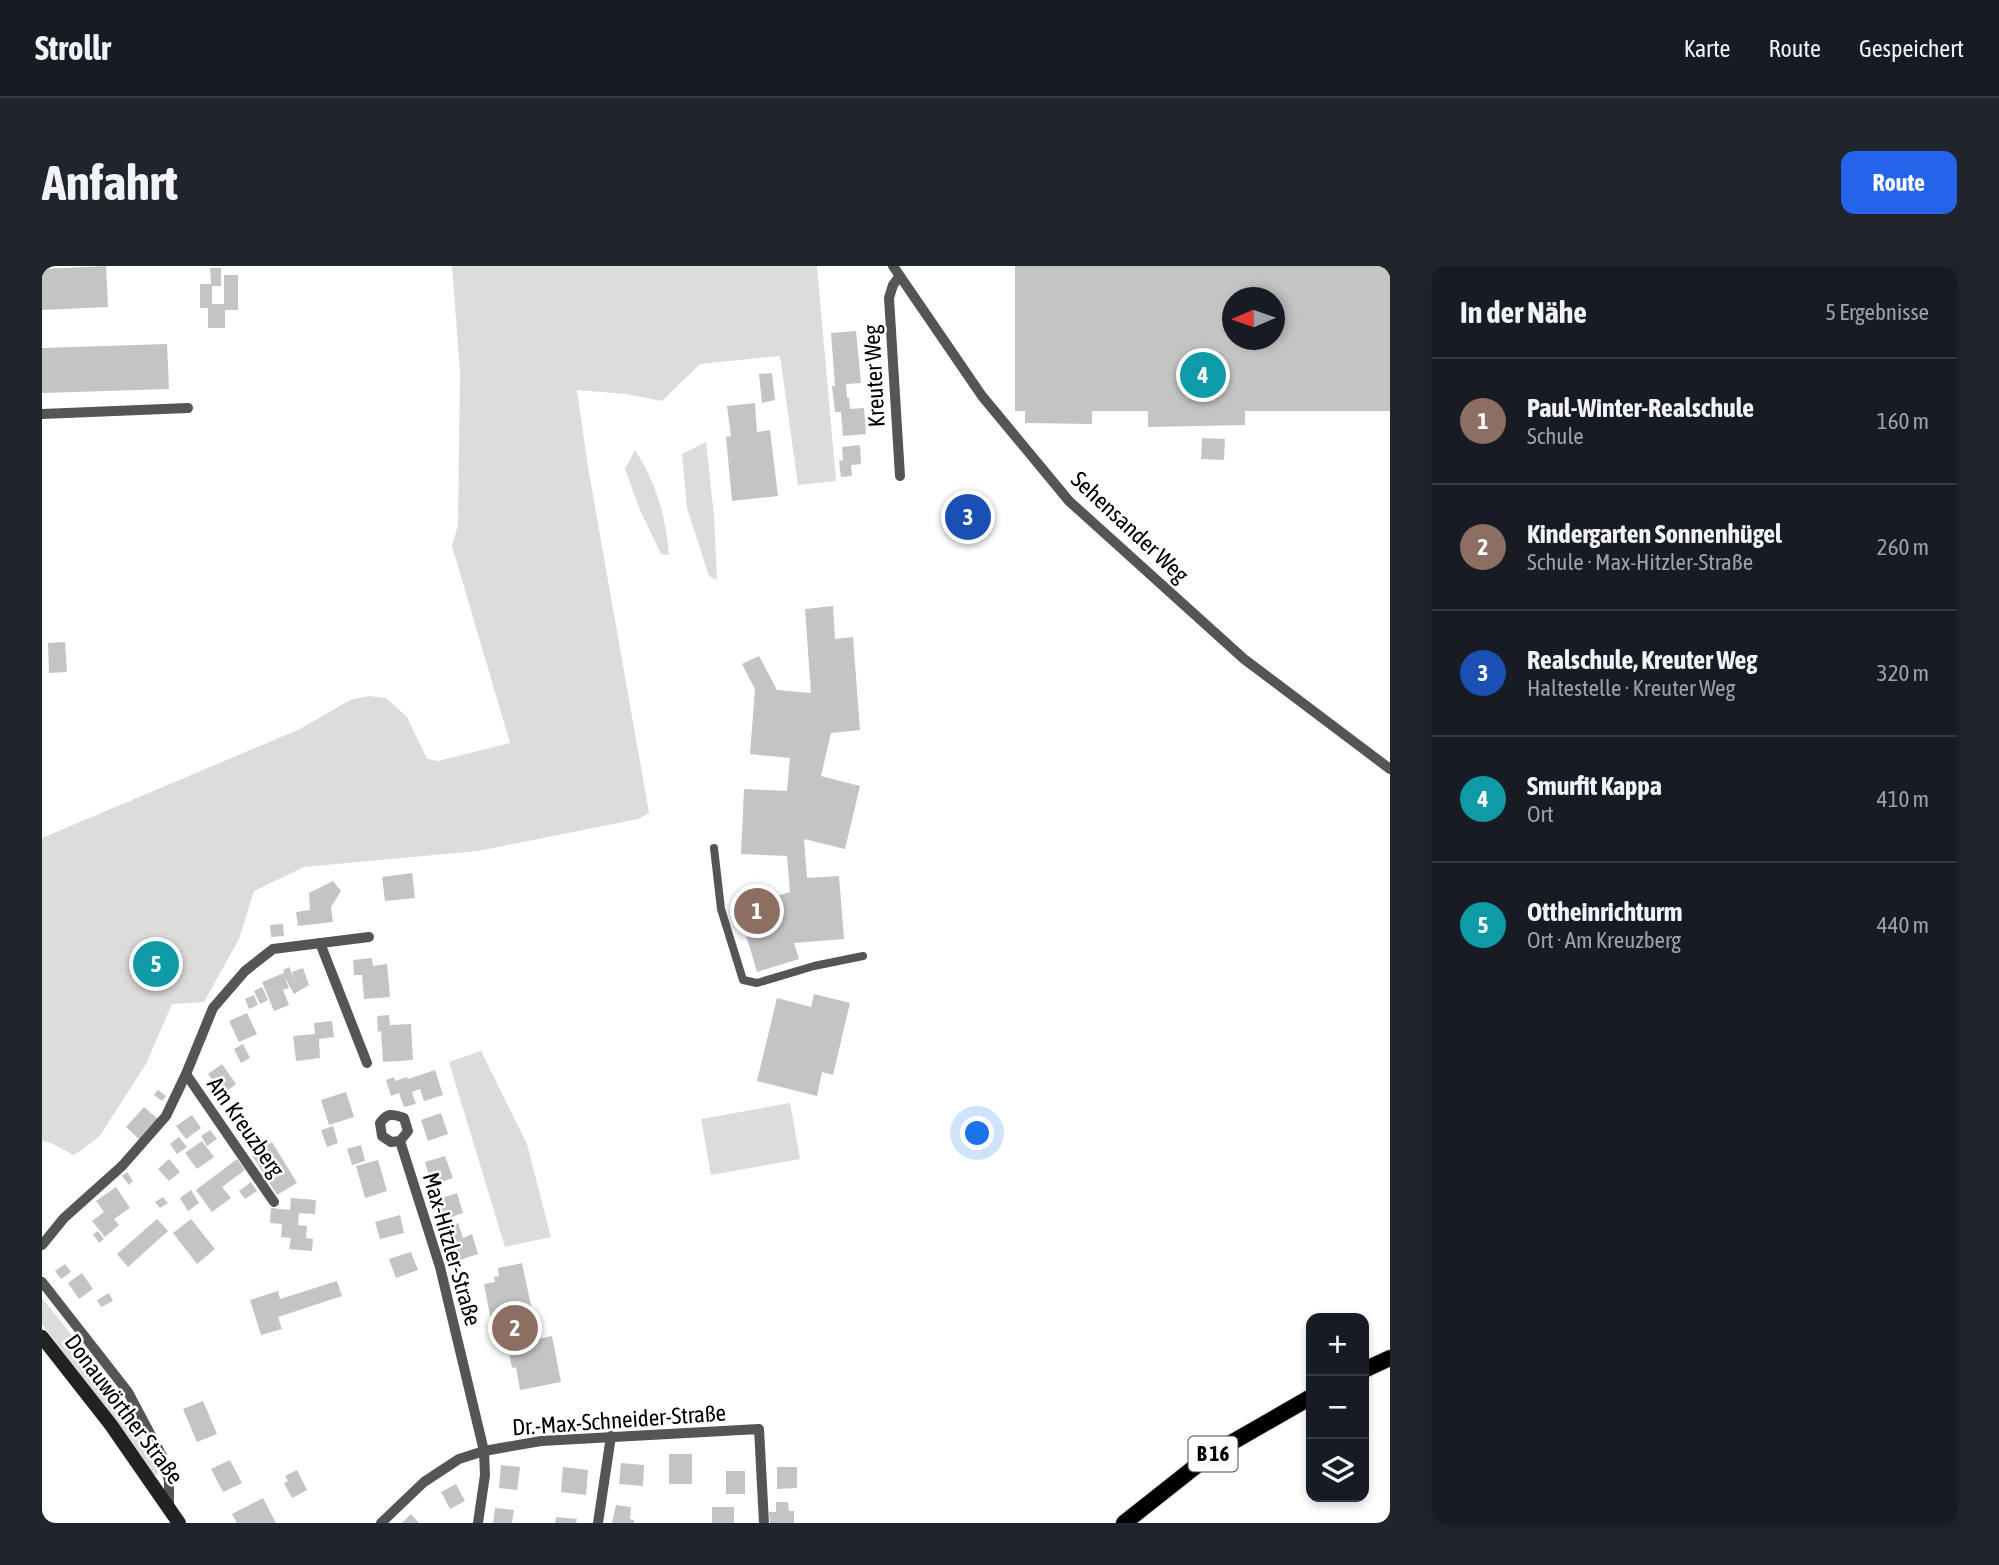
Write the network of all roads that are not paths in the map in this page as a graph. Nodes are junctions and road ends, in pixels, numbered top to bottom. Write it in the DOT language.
graph roads {
  1 [pos="893,266"];
  2 [pos="899,277"];
  3 [pos="188,408"];
  4 [pos="42,414"];
  5 [pos="900,476"];
  6 [pos="1390,769"];
  7 [pos="714,848"];
  8 [pos="369,937"];
  9 [pos="320,943"];
  10 [pos="863,956"];
  11 [pos="367,1063"];
  12 [pos="186,1074"];
  13 [pos="400,1141"];
  14 [pos="274,1202"];
  15 [pos="42,1245"];
  16 [pos="42,1282"];
  17 [pos="42,1338"];
  18 [pos="1390,1358"];
  19 [pos="1369,1368"];
  20 [pos="1306,1400"];
  21 [pos="611,1436"];
  22 [pos="484,1451"];
  23 [pos="169,1507"];
  24 [pos="179,1523"];
  25 [pos="381,1523"];
  26 [pos="478,1523"];
  27 [pos="598,1523"];
  28 [pos="764,1523"];
  29 [pos="1124,1523"];
  1 -- 2 [label="street, Sehensander Weg"];
  2 -- 5 [label="street, Kreuter Weg"];
  2 -- 6 [label="street, Sehensander Weg"];
  3 -- 4 [label="street"];
  7 -- 10 [label="street"];
  8 -- 9 [label="street, Am Kreuzberg"];
  9 -- 11 [label="street"];
  9 -- 12 [label="street, Am Kreuzberg"];
  12 -- 14 [label="street, Am Kreuzberg"];
  12 -- 15 [label="street, Am Kreuzberg"];
  13 -- 22 [label="street, Max-Hitzler-Straße"];
  16 -- 23 [label="street, Donauwörther Straße"];
  17 -- 23 [label="main road, Donauwörther Straße"];
  18 -- 19 [label="main road"];
  20 -- 29 [label="main road, B 16"];
  21 -- 22 [label="street, Dr.-Max-Schneider-Straße"];
  21 -- 27 [label="street"];
  21 -- 28 [label="street, Dr.-Max-Schneider-Straße"];
  22 -- 25 [label="street, Dr.-Max-Schneider-Straße"];
  22 -- 26 [label="street, Max-Hitzler-Straße"];
  23 -- 24 [label="main road, Donauwörther Straße"];
}
